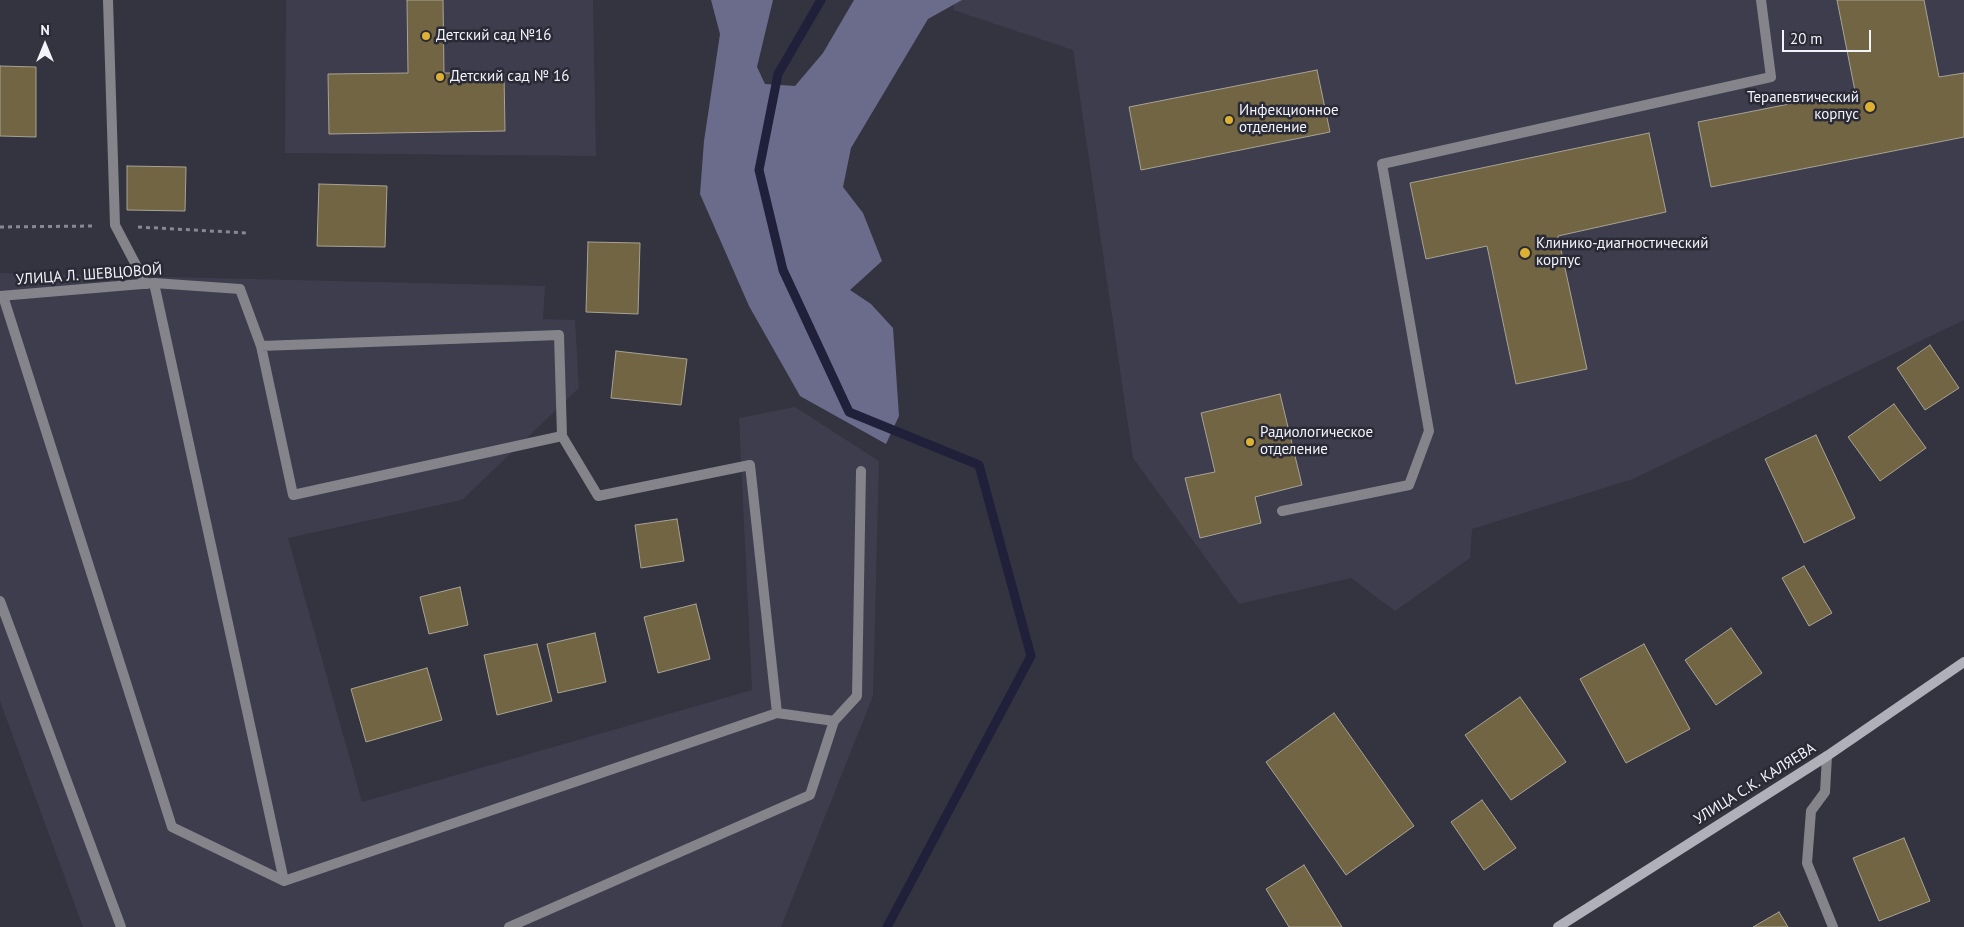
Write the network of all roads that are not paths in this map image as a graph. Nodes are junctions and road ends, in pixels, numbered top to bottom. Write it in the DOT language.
graph roads {
  1 [pos="108,0"];
  2 [pos="1761,0"];
  3 [pos="150,284"];
  4 [pos="2,296"];
  5 [pos="261,346"];
  6 [pos="562,436"];
  7 [pos="861,471"];
  8 [pos="1282,510"];
  9 [pos="0,601"];
  10 [pos="1964,662"];
  11 [pos="777,714"];
  12 [pos="834,721"];
  13 [pos="1827,756"];
  14 [pos="284,880"];
  15 [pos="121,927"];
  16 [pos="509,927"];
  17 [pos="1558,927"];
  18 [pos="1833,927"];
  1 -- 3 [label="street"];
  2 -- 8 [label="street"];
  3 -- 4 [label="street, УЛИЦА Л. ШЕВЦОВОЙ"];
  3 -- 5 [label="street, УЛИЦА Л. ШЕВЦОВОЙ"];
  3 -- 14 [label="street"];
  4 -- 14 [label="street"];
  5 -- 6 [label="street"];
  5 -- 6 [label="street"];
  6 -- 11 [label="street"];
  7 -- 12 [label="street"];
  9 -- 15 [label="street"];
  10 -- 13 [label="street, УЛИЦА С.К. КАЛЯЕВА"];
  11 -- 12 [label="street"];
  11 -- 14 [label="street"];
  12 -- 16 [label="street"];
  13 -- 17 [label="street, УЛИЦА С.К. КАЛЯЕВА"];
  13 -- 18 [label="street"];
}
